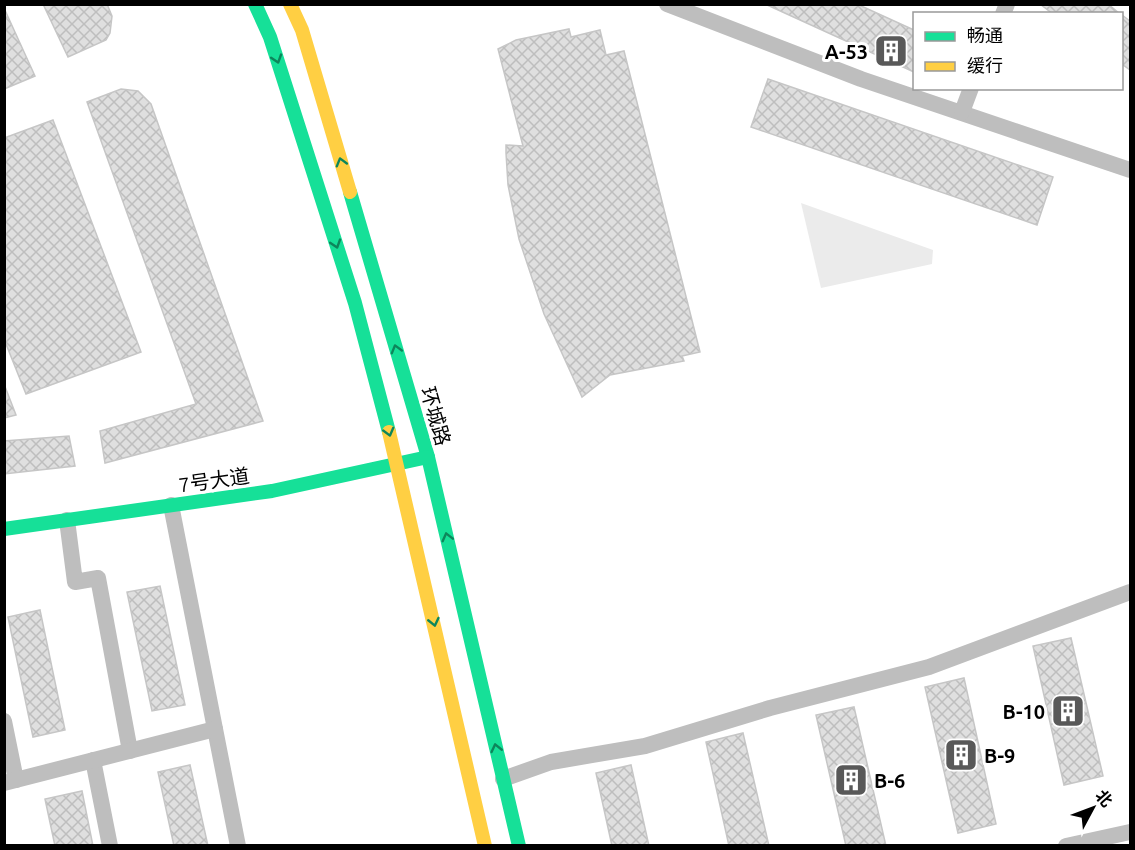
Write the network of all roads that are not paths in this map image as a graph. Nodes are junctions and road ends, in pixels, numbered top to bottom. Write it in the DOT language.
graph roads {
  1 [pos="255,4"];
  2 [pos="290,4"];
  3 [pos="667,4"];
  4 [pos="970,90"];
  5 [pos="962,112"];
  6 [pos="1131,170"];
  7 [pos="428,457"];
  8 [pos="397,464"];
  9 [pos="171,506"];
  10 [pos="66,520"];
  11 [pos="4,529"];
  12 [pos="1131,592"];
  13 [pos="4,721"];
  14 [pos="215,729"];
  15 [pos="130,751"];
  16 [pos="93,760"];
  17 [pos="503,779"];
  18 [pos="10,782"];
  19 [pos="1131,832"];
  20 [pos="110,846"];
  21 [pos="238,846"];
  22 [pos="485,846"];
  23 [pos="519,846"];
  24 [pos="1066,846"];
  1 -- 8 [label="main road, one-way"];
  7 -- 2 [label="main road, 环城路, one-way"];
  3 -- 5 [label="street"];
  4 -- 5 [label="street"];
  5 -- 6 [label="street"];
  7 -- 8 [label="main road, 7号大道"];
  17 -- 7 [label="main road, 环城路, one-way"];
  8 -- 9 [label="main road, 7号大道"];
  8 -- 22 [label="main road, one-way"];
  9 -- 10 [label="main road, 7号大道"];
  9 -- 14 [label="street"];
  10 -- 11 [label="main road, 7号大道"];
  10 -- 15 [label="street"];
  12 -- 17 [label="street"];
  13 -- 18 [label="street"];
  14 -- 15 [label="street"];
  14 -- 21 [label="street"];
  15 -- 16 [label="street"];
  16 -- 18 [label="street"];
  16 -- 20 [label="street"];
  17 -- 23 [label="main road, 环城路"];
  19 -- 24 [label="street"];
}
